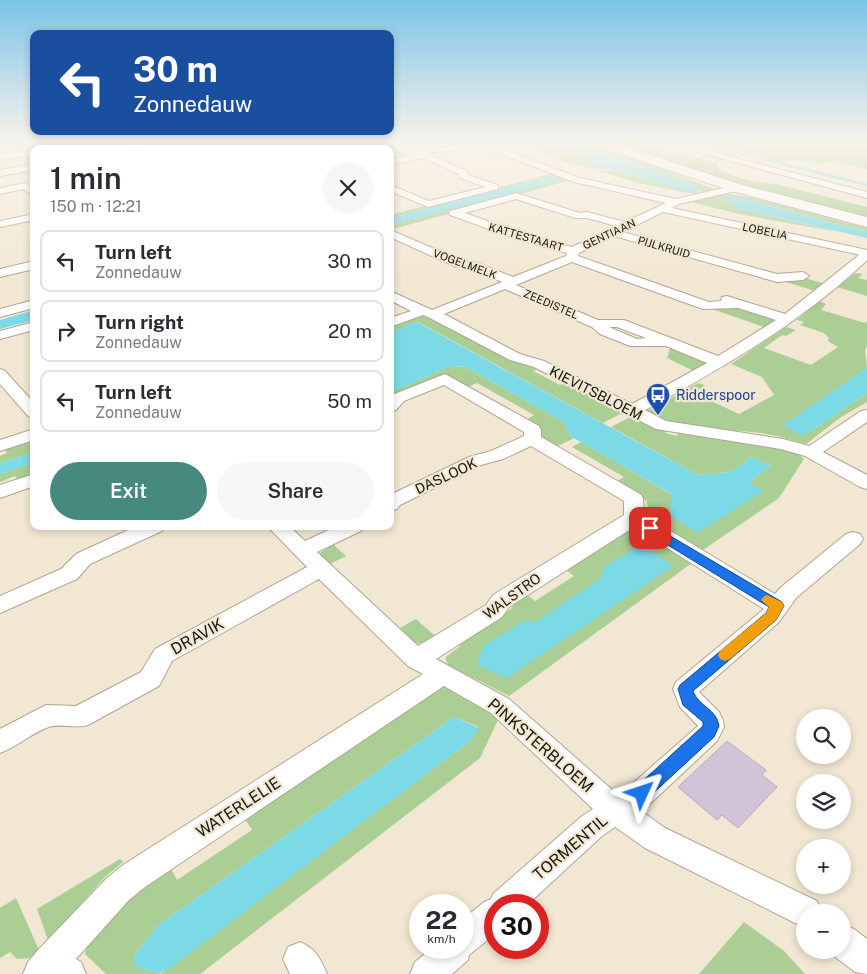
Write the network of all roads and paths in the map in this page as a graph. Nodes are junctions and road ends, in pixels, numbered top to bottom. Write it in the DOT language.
graph roads {
  1 [pos="13,188"];
  2 [pos="489,188"];
  3 [pos="615,188"];
  4 [pos="735,188"];
  5 [pos="739,188"];
  6 [pos="842,188"];
  7 [pos="394,190"];
  8 [pos="0,191"];
  9 [pos="867,195"];
  10 [pos="676,202"];
  11 [pos="663,209"];
  12 [pos="30,222"];
  13 [pos="867,222"];
  14 [pos="0,224"];
  15 [pos="627,226"];
  16 [pos="612,232"];
  17 [pos="394,235"];
  18 [pos="30,254"];
  19 [pos="572,254"];
  20 [pos="866,254"];
  21 [pos="19,256"];
  22 [pos="30,266"];
  23 [pos="0,273"];
  24 [pos="833,283"];
  25 [pos="509,284"];
  26 [pos="394,297"];
  27 [pos="30,305"];
  28 [pos="427,312"];
  29 [pos="0,313"];
  30 [pos="787,319"];
  31 [pos="394,322"];
  32 [pos="597,324"];
  33 [pos="30,327"];
  34 [pos="0,335"];
  35 [pos="719,362"];
  36 [pos="0,374"];
  37 [pos="394,402"];
  38 [pos="30,408"];
  39 [pos="632,411"];
  40 [pos="867,415"];
  41 [pos="859,430"];
  42 [pos="30,435"];
  43 [pos="532,439"];
  44 [pos="0,446"];
  45 [pos="811,452"];
  46 [pos="30,481"];
  47 [pos="867,482"];
  48 [pos="0,492"];
  49 [pos="394,500"];
  50 [pos="634,518"];
  51 [pos="146,530"];
  52 [pos="281,530"];
  53 [pos="349,530"];
  54 [pos="852,539"];
  55 [pos="313,559"];
  56 [pos="0,605"];
  57 [pos="777,606"];
  58 [pos="416,659"];
  59 [pos="443,674"];
  60 [pos="0,742"];
  61 [pos="615,810"];
  62 [pos="516,894"];
  63 [pos="796,907"];
  64 [pos="484,923"];
  65 [pos="474,931"];
  66 [pos="851,948"];
  67 [pos="444,959"];
  68 [pos="867,960"];
  69 [pos="53,970"];
  70 [pos="427,974"];
  1 -- 8 [label="street"];
  2 -- 7 [label="street"];
  3 -- 10 [label="street"];
  4 -- 10 [label="street, GENTIAAN"];
  5 -- 13 [label="main road"];
  6 -- 9 [label="street"];
  10 -- 11 [label="street, GENTIAAN"];
  11 -- 15 [label="street, GENTIAAN"];
  11 -- 20 [label="street, LOBELIA"];
  12 -- 14 [label="street"];
  15 -- 16 [label="street, GENTIAAN"];
  15 -- 19 [label="street, KATTESTAART"];
  16 -- 19 [label="street, GENTIAAN"];
  16 -- 24 [label="street, PIJLKRUID"];
  17 -- 25 [label="street, VOGELMELK"];
  18 -- 21 [label="street"];
  19 -- 25 [label="street, GENTIAAN"];
  19 -- 30 [label="street"];
  20 -- 24 [label="street"];
  22 -- 23 [label="street"];
  24 -- 30 [label="street"];
  25 -- 28 [label="street, GENTIAAN"];
  25 -- 32 [label="street, ZEEDISTEL"];
  26 -- 28 [label="street, KIEVITSBLOEM"];
  27 -- 29 [label="street"];
  28 -- 31 [label="street, GENTIAAN"];
  28 -- 39 [label="street, KIEVITSBLOEM"];
  30 -- 35 [label="street"];
  32 -- 35 [label="street, ZEEDISTEL"];
  33 -- 34 [label="street"];
  35 -- 39 [label="street"];
  36 -- 38 [label="street"];
  37 -- 43 [label="street"];
  39 -- 45 [label="street, KIEVITSBLOEM"];
  40 -- 41 [label="street"];
  41 -- 45 [label="street"];
  42 -- 44 [label="street"];
  43 -- 49 [label="street, DASLOOK"];
  43 -- 50 [label="street"];
  45 -- 47 [label="street, KIEVITSBLOEM"];
  46 -- 48 [label="street"];
  50 -- 57 [label="street"];
  50 -- 58 [label="street, WALSTRO"];
  51 -- 56 [label="street"];
  52 -- 55 [label="street, PINKSTERBLOEM"];
  53 -- 55 [label="street"];
  54 -- 57 [label="street"];
  55 -- 58 [label="street, PINKSTERBLOEM"];
  55 -- 60 [label="street, DRAVIK"];
  57 -- 61 [label="street, TORMENTIL"];
  58 -- 59 [label="street, PINKSTERBLOEM"];
  59 -- 61 [label="street, PINKSTERBLOEM"];
  59 -- 69 [label="street, WATERLELIE"];
  61 -- 62 [label="street, TORMENTIL"];
  61 -- 63 [label="street, PINKSTERBLOEM"];
  64 -- 65 [label="street"];
  66 -- 68 [label="street"];
  67 -- 70 [label="street"];
}
